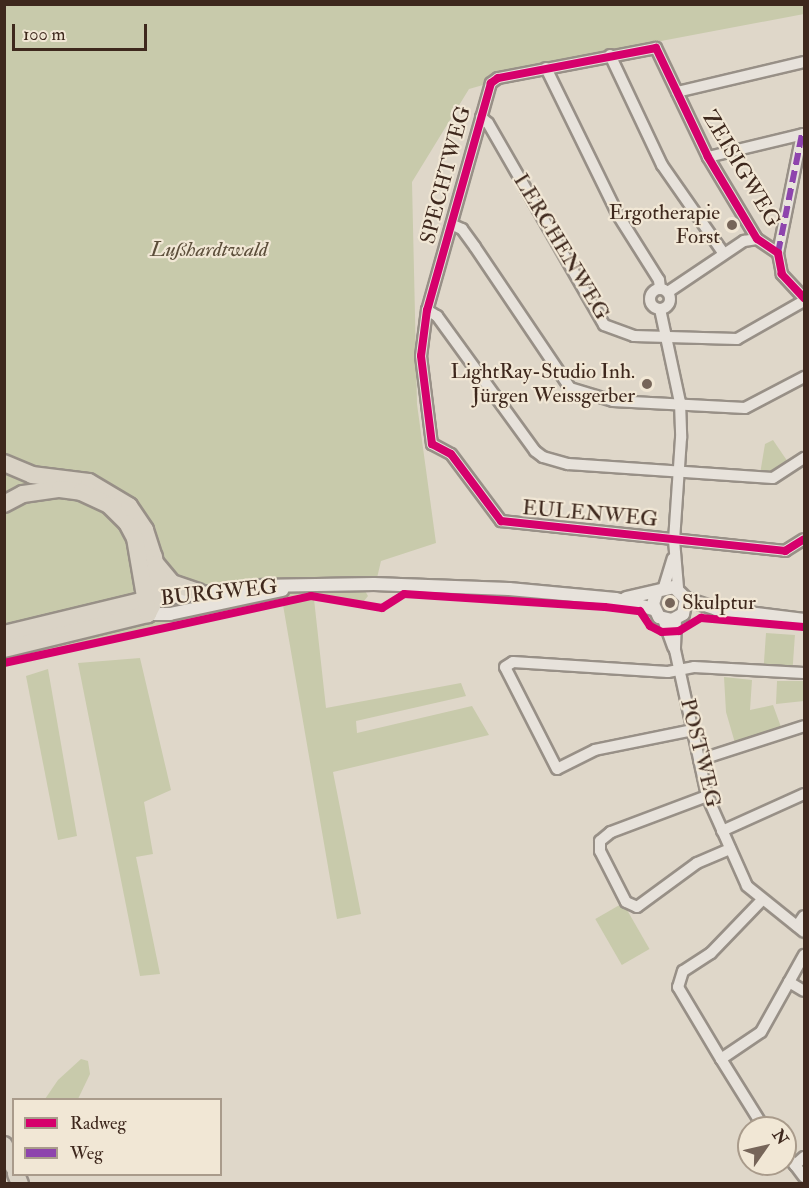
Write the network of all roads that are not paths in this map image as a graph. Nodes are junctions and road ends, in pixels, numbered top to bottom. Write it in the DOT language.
graph roads {
  1 [pos="656,48"];
  2 [pos="610,55"];
  3 [pos="804,62"];
  4 [pos="546,68"];
  5 [pos="676,92"];
  6 [pos="481,117"];
  7 [pos="803,134"];
  8 [pos="708,157"];
  9 [pos="453,225"];
  10 [pos="757,239"];
  11 [pos="778,253"];
  12 [pos="724,254"];
  13 [pos="664,290"];
  14 [pos="804,300"];
  15 [pos="660,309"];
  16 [pos="427,310"];
  17 [pos="668,338"];
  18 [pos="804,377"];
  19 [pos="680,402"];
  20 [pos="432,444"];
  21 [pos="804,458"];
  22 [pos="4,463"];
  23 [pos="679,473"];
  24 [pos="4,504"];
  25 [pos="804,539"];
  26 [pos="674,540"];
  27 [pos="674,555"];
  28 [pos="155,562"];
  29 [pos="292,586"];
  30 [pos="678,588"];
  31 [pos="660,591"];
  32 [pos="198,592"];
  33 [pos="616,599"];
  34 [pos="150,604"];
  35 [pos="686,605"];
  36 [pos="654,609"];
  37 [pos="669,619"];
  38 [pos="804,620"];
  39 [pos="4,634"];
  40 [pos="4,649"];
  41 [pos="680,670"];
  42 [pos="804,673"];
  43 [pos="804,726"];
  44 [pos="693,730"];
  45 [pos="699,760"];
  46 [pos="804,794"];
  47 [pos="707,796"];
  48 [pos="722,831"];
  49 [pos="730,849"];
  50 [pos="762,900"];
  51 [pos="804,916"];
  52 [pos="801,929"];
  53 [pos="804,955"];
  54 [pos="789,982"];
  55 [pos="804,991"];
  56 [pos="721,1059"];
  57 [pos="757,1116"];
  58 [pos="4,1145"];
  59 [pos="12,1163"];
  1 -- 2 [label="street, SPECHTWEG"];
  1 -- 5 [label="street, ZEISIGWEG"];
  2 -- 4 [label="street, SPECHTWEG"];
  2 -- 12 [label="street"];
  3 -- 5 [label="street"];
  4 -- 6 [label="street, SPECHTWEG"];
  4 -- 13 [label="street"];
  5 -- 8 [label="street, ZEISIGWEG"];
  6 -- 9 [label="street, SPECHTWEG"];
  6 -- 17 [label="street, LERCHENWEG"];
  7 -- 8 [label="street"];
  7 -- 11 [label="street"];
  8 -- 10 [label="street, ZEISIGWEG"];
  9 -- 16 [label="street, SPECHTWEG"];
  9 -- 19 [label="street"];
  10 -- 11 [label="street, ZEISIGWEG"];
  10 -- 12 [label="street"];
  11 -- 14 [label="street, ZEISIGWEG"];
  12 -- 13 [label="street"];
  13 -- 15 [label="street"];
  13 -- 15 [label="street"];
  14 -- 17 [label="street, LERCHENWEG"];
  15 -- 17 [label="street"];
  16 -- 20 [label="street, SPECHTWEG"];
  16 -- 23 [label="street"];
  17 -- 19 [label="street"];
  18 -- 19 [label="street"];
  19 -- 23 [label="street"];
  20 -- 26 [label="street, EULENWEG"];
  21 -- 23 [label="street"];
  22 -- 28 [label="main road"];
  23 -- 26 [label="street"];
  24 -- 34 [label="main road"];
  25 -- 26 [label="street, EULENWEG"];
  26 -- 27 [label="street"];
  27 -- 30 [label="street"];
  27 -- 31 [label="street"];
  28 -- 32 [label="main road"];
  28 -- 34 [label="main road"];
  29 -- 32 [label="street, BURGWEG"];
  29 -- 33 [label="street, BURGWEG"];
  29 -- 34 [label="street, BURGWEG"];
  30 -- 31 [label="street, BURGWEG"];
  30 -- 35 [label="street"];
  31 -- 33 [label="street, BURGWEG"];
  31 -- 36 [label="street"];
  32 -- 34 [label="street, BURGWEG"];
  33 -- 36 [label="street, BURGWEG"];
  34 -- 39 [label="main road"];
  34 -- 40 [label="main road"];
  35 -- 37 [label="street"];
  35 -- 38 [label="street"];
  36 -- 37 [label="street"];
  37 -- 41 [label="street, POSTWEG"];
  41 -- 42 [label="street"];
  41 -- 44 [label="street, POSTWEG"];
  41 -- 44 [label="street"];
  43 -- 45 [label="street"];
  44 -- 45 [label="street, POSTWEG"];
  45 -- 47 [label="street, POSTWEG"];
  46 -- 48 [label="street"];
  47 -- 48 [label="street, POSTWEG"];
  47 -- 49 [label="street"];
  48 -- 49 [label="street, POSTWEG"];
  49 -- 50 [label="street, POSTWEG"];
  50 -- 52 [label="street, POSTWEG"];
  50 -- 56 [label="street"];
  51 -- 52 [label="street"];
  53 -- 54 [label="street"];
  54 -- 55 [label="street"];
  54 -- 56 [label="street"];
  56 -- 57 [label="street"];
  58 -- 59 [label="main road"];
}
